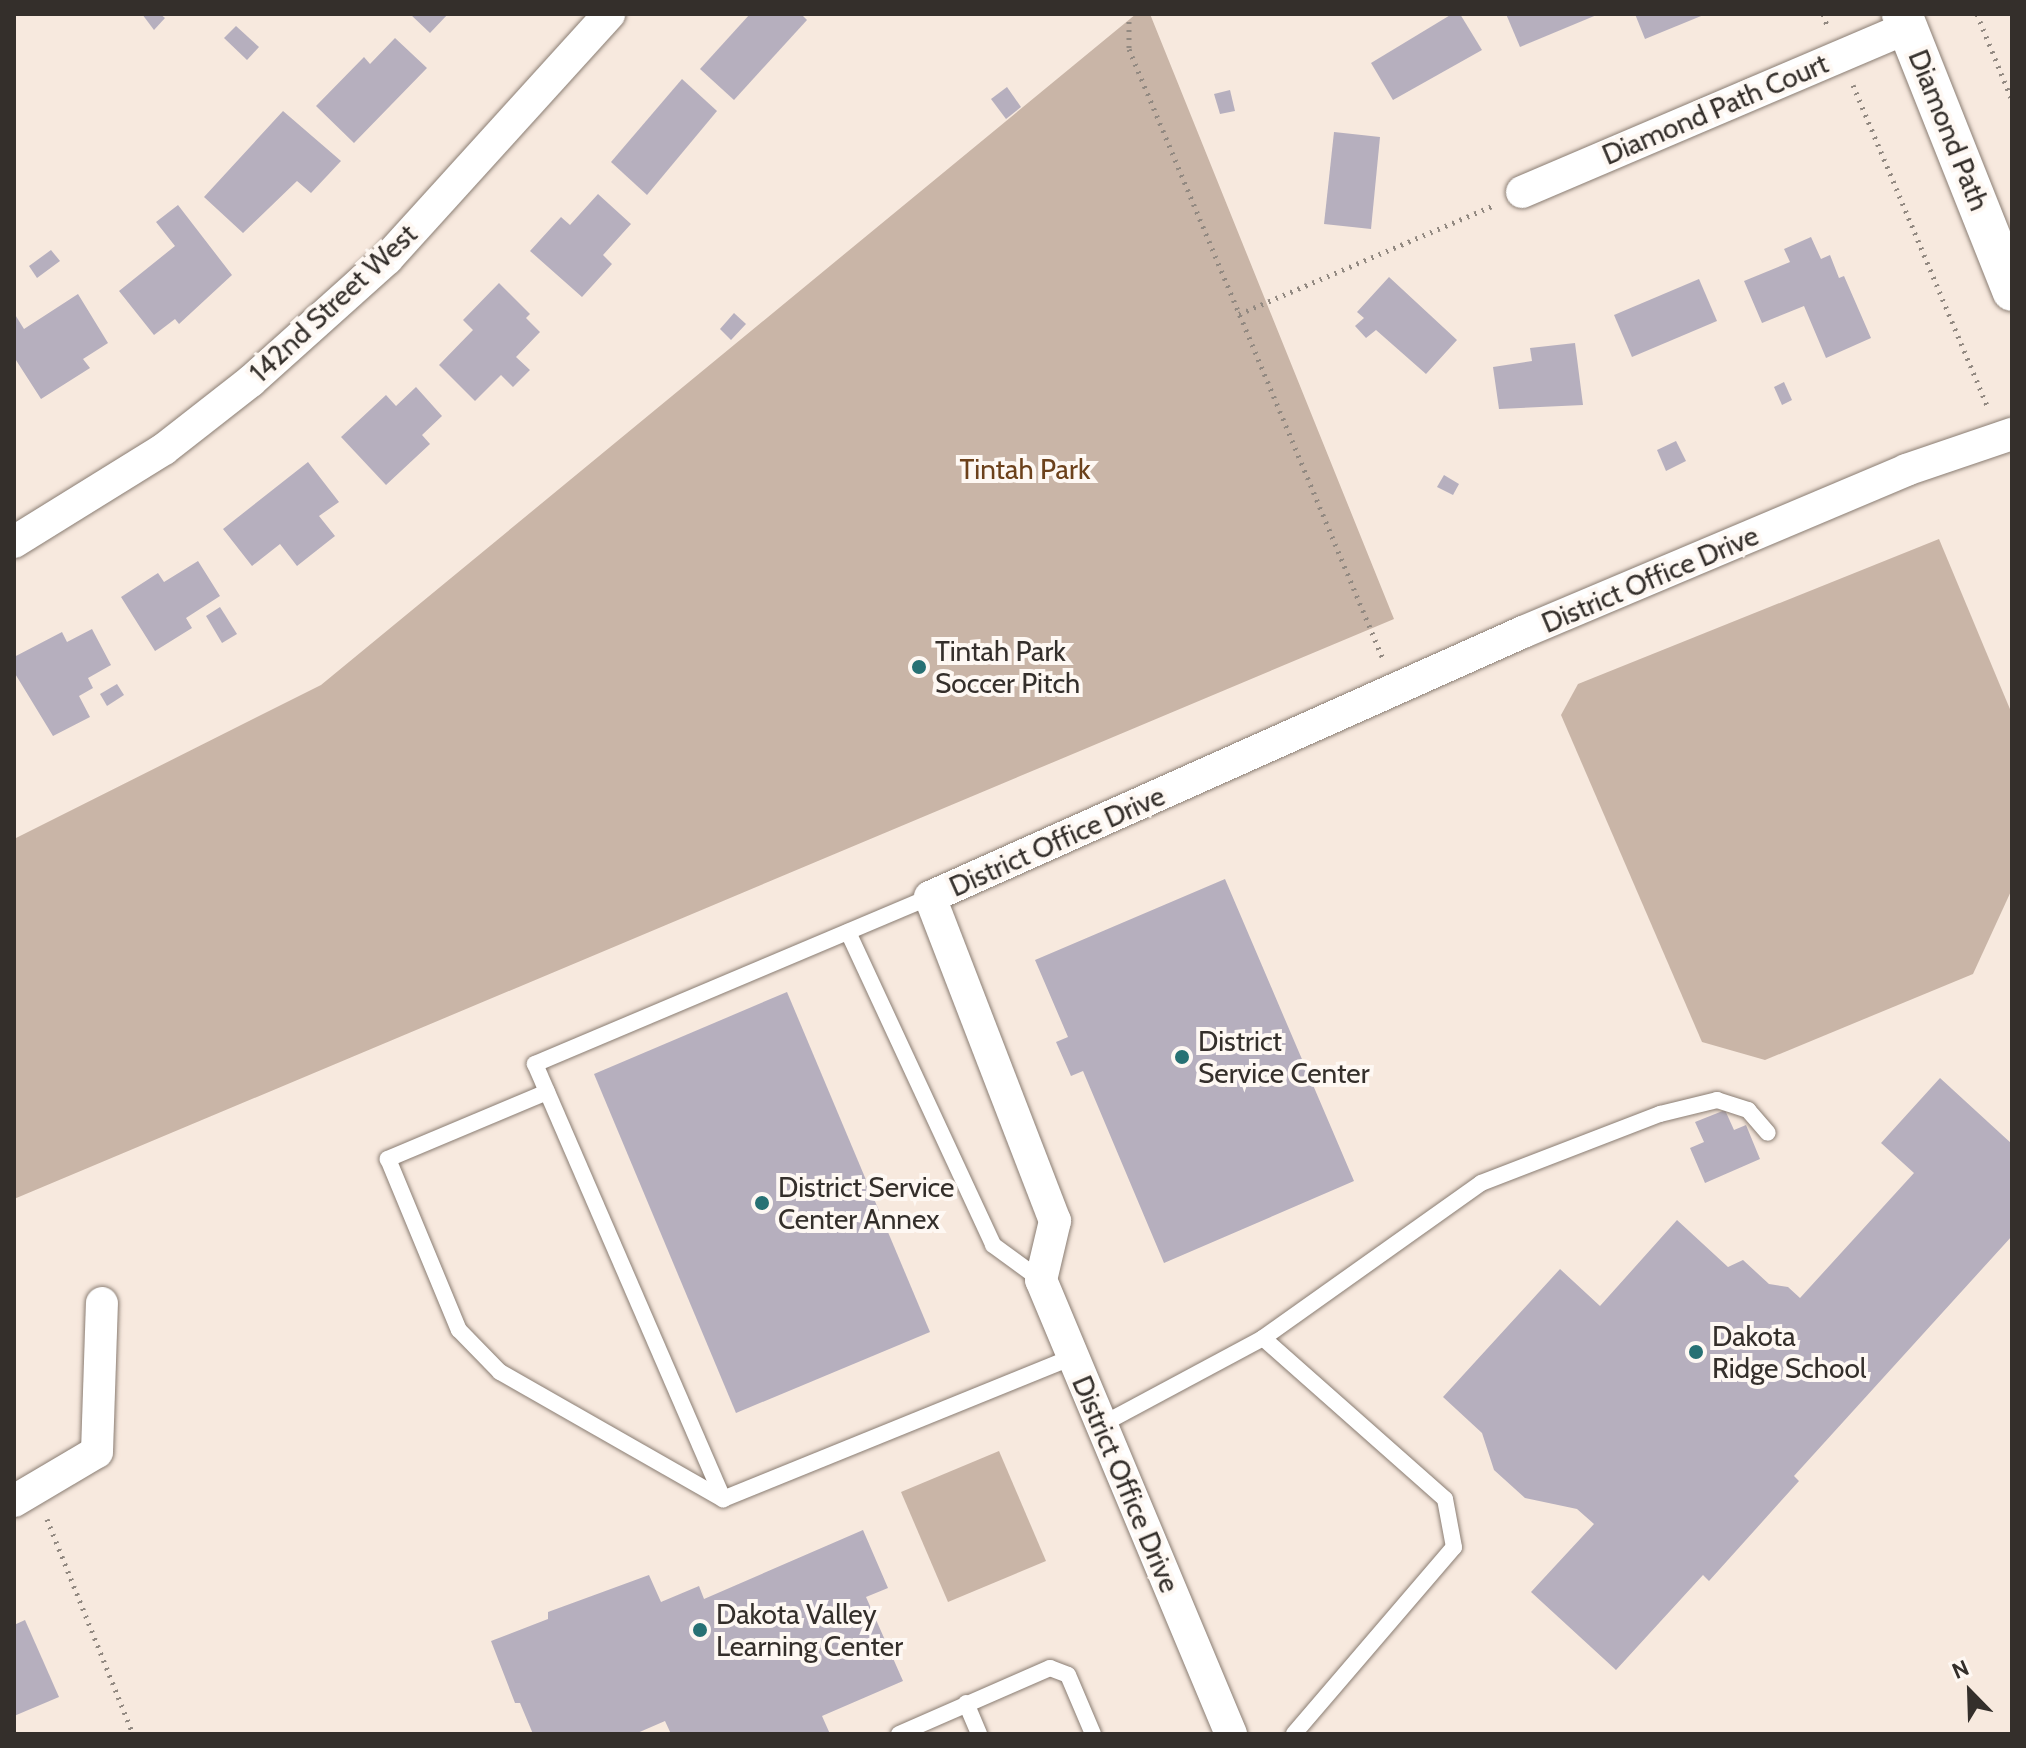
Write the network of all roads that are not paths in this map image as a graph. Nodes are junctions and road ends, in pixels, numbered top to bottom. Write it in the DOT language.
graph roads {
  1 [pos="609,14"];
  2 [pos="1905,21"];
  3 [pos="1522,192"];
  4 [pos="2012,291"];
  5 [pos="2005,436"];
  6 [pos="14,542"];
  7 [pos="930,897"];
  8 [pos="848,932"];
  9 [pos="547,1092"];
  10 [pos="1768,1133"];
  11 [pos="1041,1280"];
  12 [pos="102,1303"];
  13 [pos="1263,1338"];
  14 [pos="1073,1357"];
  15 [pos="1101,1425"];
  16 [pos="25,1494"];
  17 [pos="723,1499"];
  18 [pos="966,1703"];
  19 [pos="899,1734"];
  20 [pos="979,1734"];
  21 [pos="1093,1734"];
  22 [pos="1231,1734"];
  23 [pos="1294,1734"];
  1 -- 6 [label="street, 142nd Street West"];
  2 -- 3 [label="street, Diamond Path Court"];
  2 -- 4 [label="street, Diamond Path"];
  5 -- 7 [label="street, District Office Drive"];
  7 -- 8 [label="lane"];
  7 -- 11 [label="street, District Office Drive"];
  8 -- 9 [label="lane"];
  8 -- 11 [label="lane"];
  9 -- 17 [label="lane"];
  9 -- 17 [label="lane"];
  10 -- 13 [label="lane"];
  11 -- 14 [label="street, District Office Drive"];
  12 -- 16 [label="street"];
  13 -- 15 [label="lane"];
  13 -- 23 [label="lane"];
  14 -- 15 [label="street, District Office Drive"];
  14 -- 17 [label="lane"];
  15 -- 22 [label="street, District Office Drive"];
  18 -- 19 [label="lane"];
  18 -- 20 [label="lane"];
  18 -- 21 [label="lane"];
}
